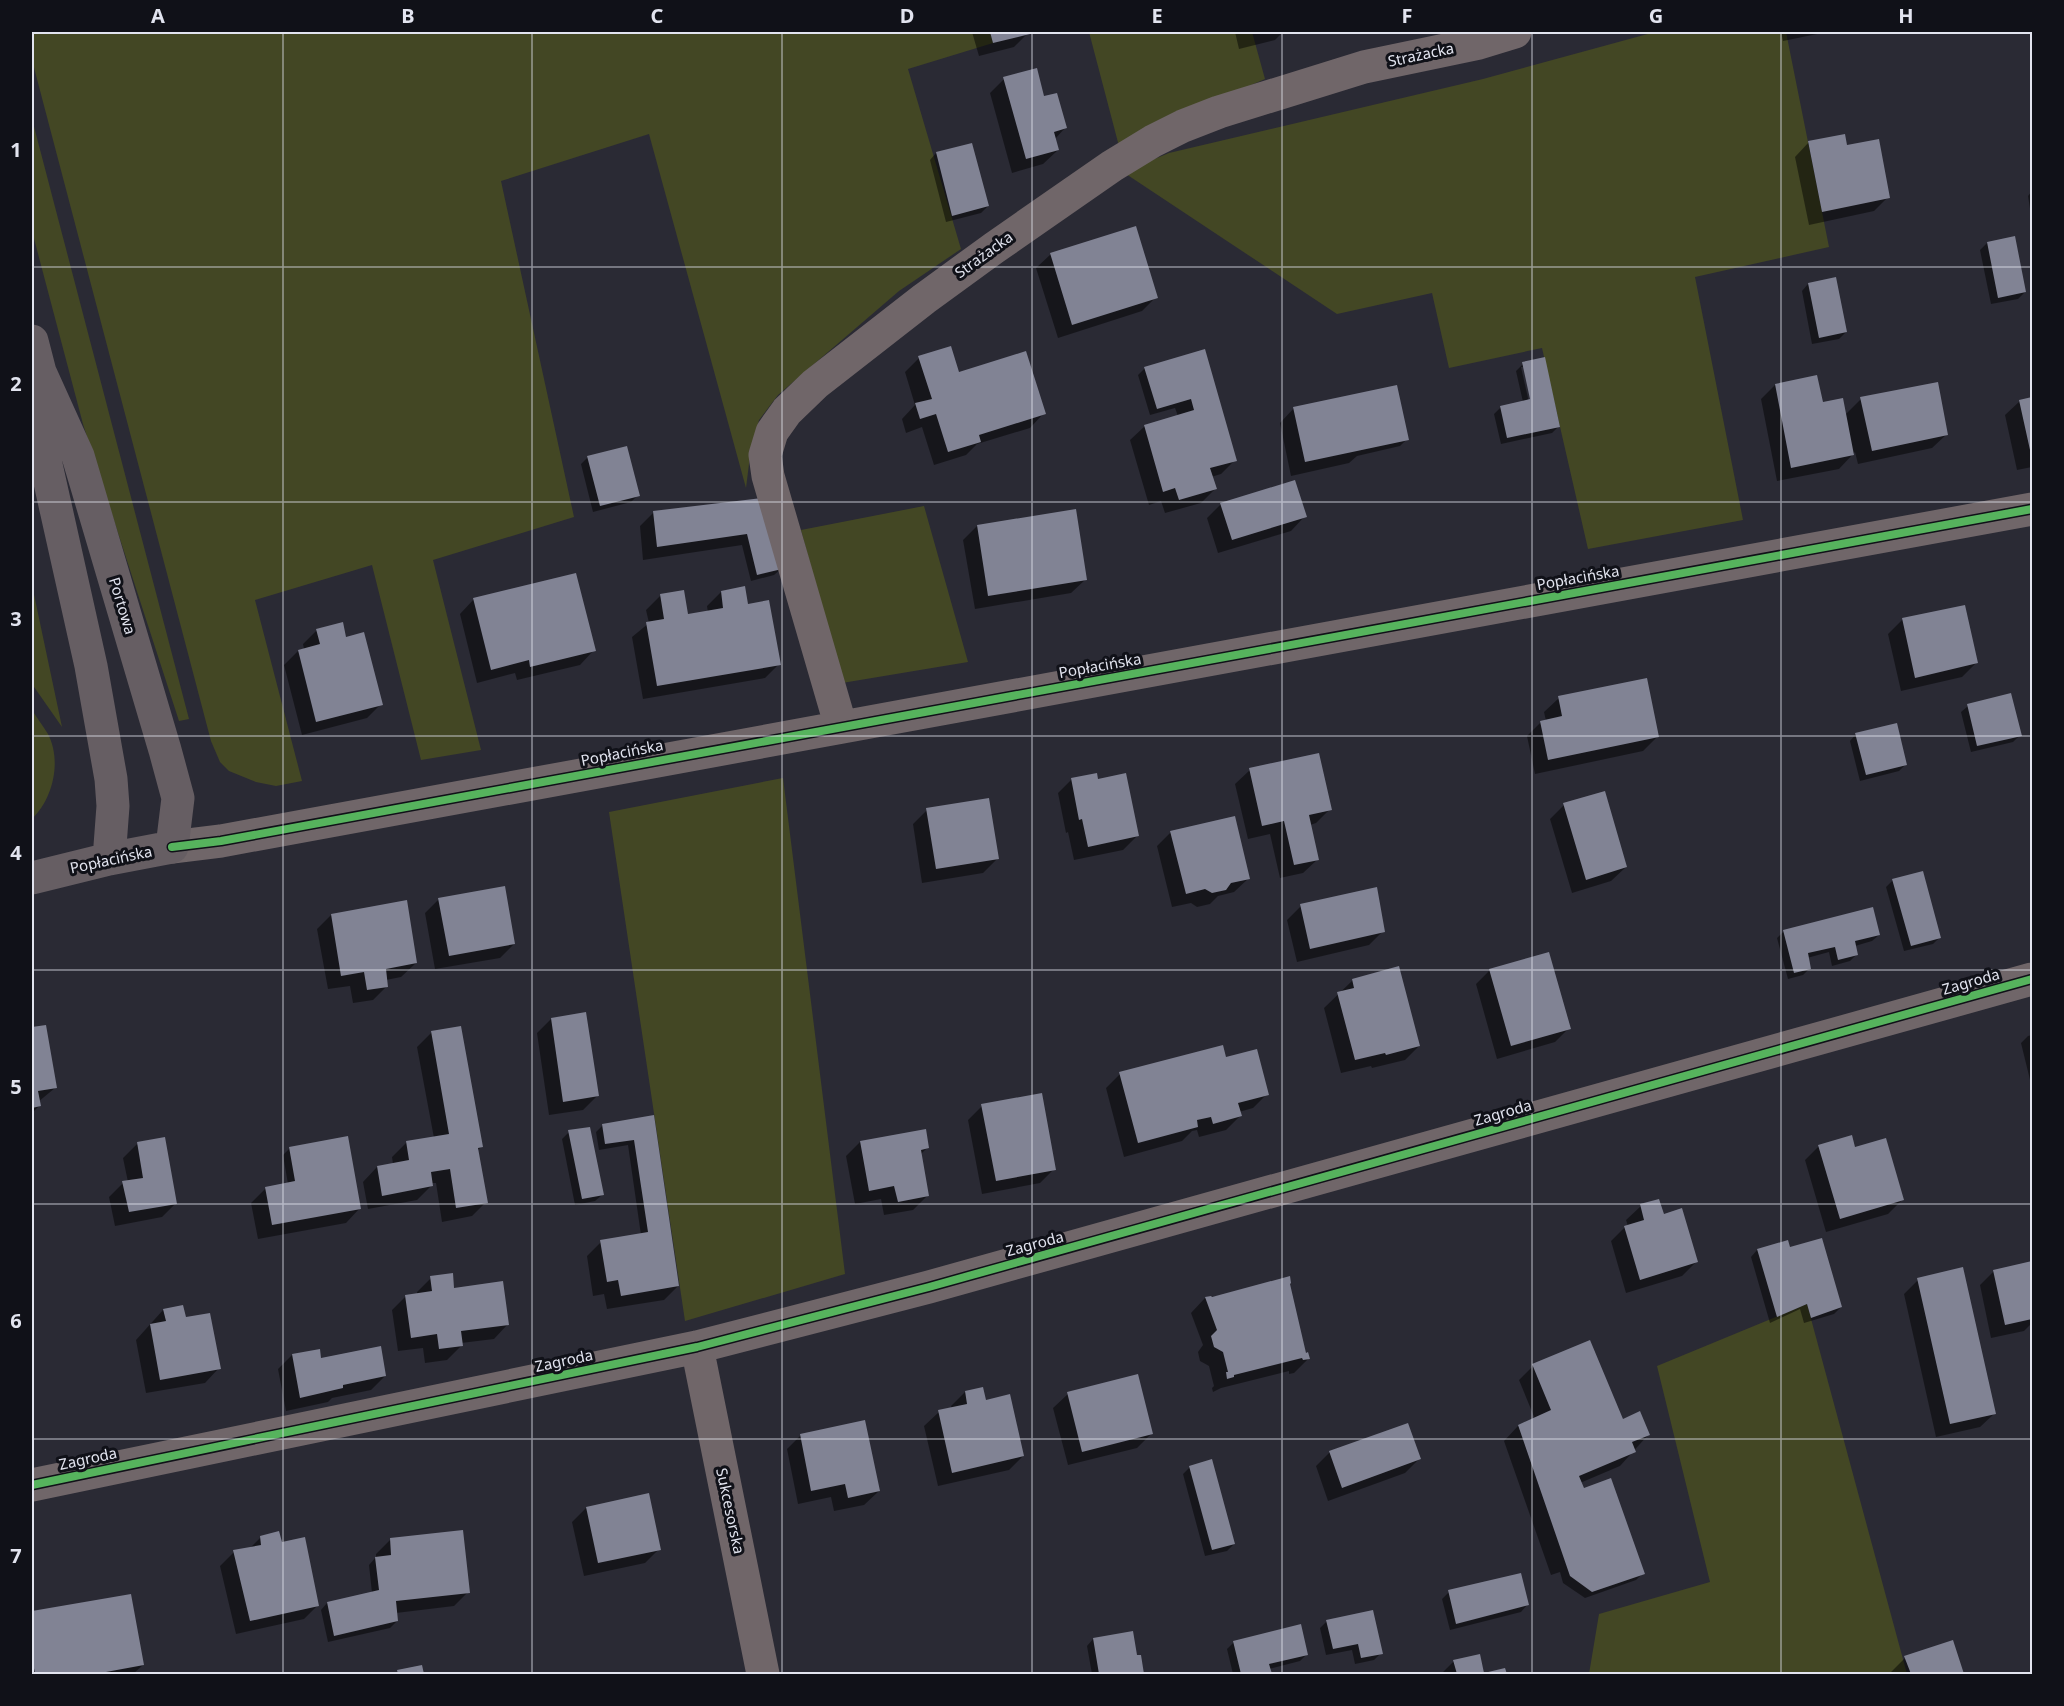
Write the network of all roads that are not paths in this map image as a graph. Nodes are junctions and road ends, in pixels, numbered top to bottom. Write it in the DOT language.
graph roads {
  1 [pos="1515,32"];
  2 [pos="32,341"];
  3 [pos="40,372"];
  4 [pos="2032,508"];
  5 [pos="841,727"];
  6 [pos="172,847"];
  7 [pos="109,860"];
  8 [pos="32,878"];
  9 [pos="2032,979"];
  10 [pos="697,1347"];
  11 [pos="32,1485"];
  12 [pos="763,1674"];
  1 -- 5 [label="street, Strażacka"];
  2 -- 3 [label="main road, Portowa"];
  3 -- 6 [label="main road, Portowa"];
  3 -- 7 [label="main road, Portowa"];
  4 -- 5 [label="street, Popłacińska"];
  5 -- 6 [label="street, Popłacińska"];
  6 -- 7 [label="main road, Popłacińska"];
  7 -- 8 [label="main road, Popłacińska"];
  9 -- 10 [label="street, Zagroda"];
  10 -- 11 [label="street, Zagroda"];
  10 -- 12 [label="street, Sukcesorska"];
}
